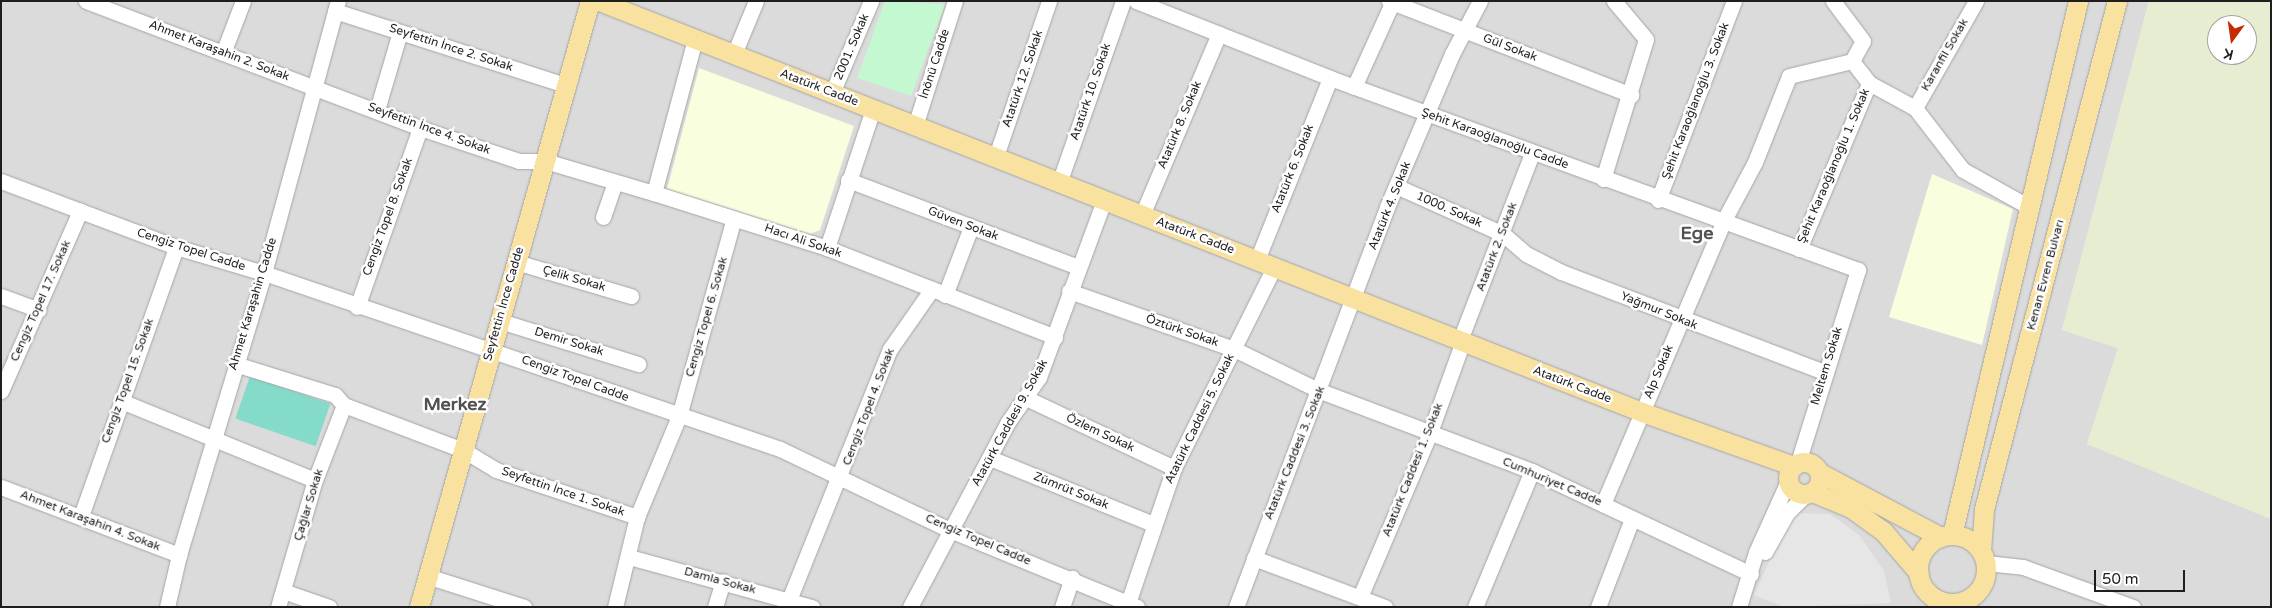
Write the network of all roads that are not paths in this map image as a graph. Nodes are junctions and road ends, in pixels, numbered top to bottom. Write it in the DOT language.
graph roads {
  1 [pos="86,1"];
  2 [pos="243,1"];
  3 [pos="590,1"];
  4 [pos="599,1"];
  5 [pos="756,1"];
  6 [pos="871,1"];
  7 [pos="955,1"];
  8 [pos="1049,1"];
  9 [pos="1123,1"];
  10 [pos="1136,1"];
  11 [pos="1480,1"];
  12 [pos="1614,1"];
  13 [pos="1734,1"];
  14 [pos="1833,1"];
  15 [pos="1976,1"];
  16 [pos="2078,1"];
  17 [pos="2117,1"];
  18 [pos="1392,2"];
  19 [pos="337,6"];
  20 [pos="400,32"];
  21 [pos="1463,32"];
  22 [pos="1219,34"];
  23 [pos="695,39"];
  24 [pos="223,53"];
  25 [pos="734,54"];
  26 [pos="1852,61"];
  27 [pos="1330,78"];
  28 [pos="1869,83"];
  29 [pos="566,85"];
  30 [pos="1354,87"];
  31 [pos="314,88"];
  32 [pos="832,93"];
  33 [pos="1631,95"];
  34 [pos="1915,108"];
  35 [pos="873,109"];
  36 [pos="377,110"];
  37 [pos="1428,114"];
  38 [pos="915,126"];
  39 [pos="420,128"];
  40 [pos="1532,153"];
  41 [pos="996,156"];
  42 [pos="545,161"];
  43 [pos="1603,179"];
  44 [pos="848,180"];
  45 [pos="1,182"];
  46 [pos="615,182"];
  47 [pos="1059,183"];
  48 [pos="1396,186"];
  49 [pos="654,193"];
  50 [pos="1104,200"];
  51 [pos="1658,200"];
  52 [pos="2031,208"];
  53 [pos="80,211"];
  54 [pos="1142,215"];
  55 [pos="603,218"];
  56 [pos="734,218"];
  57 [pos="1723,222"];
  58 [pos="971,227"];
  59 [pos="1503,234"];
  60 [pos="176,247"];
  61 [pos="827,248"];
  62 [pos="1799,249"];
  63 [pos="516,262"];
  64 [pos="1265,264"];
  65 [pos="1078,267"];
  66 [pos="1858,270"];
  67 [pos="264,273"];
  68 [pos="1068,291"];
  69 [pos="938,292"];
  70 [pos="1,296"];
  71 [pos="631,296"];
  72 [pos="1354,299"];
  73 [pos="356,307"];
  74 [pos="39,310"];
  75 [pos="500,320"];
  76 [pos="1680,320"];
  77 [pos="1054,337"];
  78 [pos="1461,341"];
  79 [pos="1234,349"];
  80 [pos="491,350"];
  81 [pos="235,364"];
  82 [pos="638,364"];
  83 [pos="1824,372"];
  84 [pos="1320,390"];
  85 [pos="1,391"];
  86 [pos="1026,398"];
  87 [pos="120,401"];
  88 [pos="344,405"];
  89 [pos="1642,412"];
  90 [pos="679,416"];
  91 [pos="1429,435"];
  92 [pos="214,440"];
  93 [pos="463,450"];
  94 [pos="990,458"];
  95 [pos="1174,468"];
  96 [pos="1794,469"];
  97 [pos="1532,471"];
  98 [pos="1820,473"];
  99 [pos="842,476"];
  100 [pos="315,480"];
  101 [pos="1,487"];
  102 [pos="1809,492"];
  103 [pos="1603,504"];
  104 [pos="81,516"];
  105 [pos="638,517"];
  106 [pos="1632,519"];
  107 [pos="1153,524"];
  108 [pos="952,531"];
  109 [pos="1947,536"];
  110 [pos="178,554"];
  111 [pos="628,557"];
  112 [pos="1983,557"];
  113 [pos="1254,558"];
  114 [pos="1751,574"];
  115 [pos="1919,574"];
  116 [pos="427,576"];
  117 [pos="1072,578"];
  118 [pos="722,581"];
  119 [pos="283,591"];
  120 [pos="1360,597"];
  121 [pos="789,600"];
  122 [pos="1927,600"];
  123 [pos="1968,602"];
  124 [pos="1132,605"];
  125 [pos="168,607"];
  126 [pos="278,607"];
  127 [pos="329,607"];
  128 [pos="419,607"];
  129 [pos="524,607"];
  130 [pos="614,607"];
  131 [pos="715,607"];
  132 [pos="812,607"];
  133 [pos="910,607"];
  134 [pos="1062,607"];
  135 [pos="1236,607"];
  136 [pos="1385,607"];
  137 [pos="1475,607"];
  138 [pos="1598,607"];
  139 [pos="1739,607"];
  140 [pos="2132,607"];
  1 -- 24 [label="street, Ahmet Karaşahin 2. Sokak"];
  2 -- 24 [label="street"];
  3 -- 29 [label="main road, Seyfettin İnce Cadde"];
  4 -- 23 [label="main road, Atatürk Cadde"];
  5 -- 25 [label="street"];
  6 -- 32 [label="street, 2001. Sokak"];
  7 -- 38 [label="street, İnönü Cadde"];
  8 -- 41 [label="street, Atatürk 12. Sokak"];
  9 -- 47 [label="street, Atatürk 10. Sokak"];
  10 -- 22 [label="street, Şehit Karaoğlanoğlu Cadde"];
  11 -- 21 [label="street, Atatürk 4. Sokak"];
  12 -- 33 [label="street"];
  13 -- 51 [label="street, Şehit Karaoğlanoğlu 3. Sokak"];
  14 -- 26 [label="street"];
  15 -- 34 [label="street, Karanfil Sokak"];
  16 -- 52 [label="main road"];
  17 -- 112 [label="main road, Kenan Evren Bulvarı"];
  18 -- 21 [label="street, Gül Sokak"];
  18 -- 30 [label="street"];
  19 -- 20 [label="street, Seyfettin İnce 2. Sokak"];
  19 -- 31 [label="street, Ahmet Karaşahin Cadde"];
  20 -- 29 [label="street, Seyfettin İnce 2. Sokak"];
  20 -- 36 [label="street"];
  21 -- 33 [label="street, Gül Sokak"];
  21 -- 37 [label="street, Atatürk 4. Sokak"];
  22 -- 27 [label="street, Şehit Karaoğlanoğlu Cadde"];
  22 -- 54 [label="street, Atatürk 8. Sokak"];
  23 -- 25 [label="main road, Atatürk Cadde"];
  23 -- 49 [label="street"];
  24 -- 31 [label="street, Ahmet Karaşahin 2. Sokak"];
  25 -- 32 [label="main road, Atatürk Cadde"];
  26 -- 28 [label="street"];
  26 -- 57 [label="street, Alp Sokak"];
  27 -- 30 [label="street, Şehit Karaoğlanoğlu Cadde"];
  27 -- 64 [label="street, Atatürk 6. Sokak"];
  28 -- 34 [label="street"];
  28 -- 62 [label="street, Şehit Karaoğlanoğlu 1. Sokak"];
  29 -- 42 [label="main road, Seyfettin İnce Cadde"];
  30 -- 37 [label="street, Şehit Karaoğlanoğlu Cadde"];
  31 -- 36 [label="street, Seyfettin İnce 4. Sokak"];
  31 -- 67 [label="street, Ahmet Karaşahin Cadde"];
  32 -- 35 [label="main road, Atatürk Cadde"];
  33 -- 43 [label="street"];
  34 -- 52 [label="street"];
  35 -- 38 [label="main road, Atatürk Cadde"];
  35 -- 44 [label="street"];
  36 -- 39 [label="street, Seyfettin İnce 4. Sokak"];
  37 -- 40 [label="street, Şehit Karaoğlanoğlu Cadde"];
  37 -- 48 [label="street, Atatürk 4. Sokak"];
  38 -- 41 [label="main road, Atatürk Cadde"];
  39 -- 42 [label="street, Seyfettin İnce 4. Sokak"];
  39 -- 73 [label="street, Cengiz Topel 8. Sokak"];
  40 -- 43 [label="street, Şehit Karaoğlanoğlu Cadde"];
  40 -- 59 [label="street, Atatürk 2. Sokak"];
  41 -- 47 [label="main road, Atatürk Cadde"];
  42 -- 46 [label="street, Hacı Ali Sokak"];
  42 -- 63 [label="main road, Seyfettin İnce Cadde"];
  43 -- 51 [label="street, Şehit Karaoğlanoğlu Cadde"];
  44 -- 58 [label="street, Güven Sokak"];
  44 -- 61 [label="street"];
  45 -- 53 [label="street, Cengiz Topel Cadde"];
  46 -- 49 [label="street, Hacı Ali Sokak"];
  46 -- 55 [label="street"];
  47 -- 50 [label="main road, Atatürk Cadde"];
  48 -- 59 [label="street, 1000. Sokak"];
  48 -- 72 [label="street, Atatürk 4. Sokak"];
  49 -- 56 [label="street, Hacı Ali Sokak"];
  50 -- 54 [label="main road, Atatürk Cadde"];
  50 -- 65 [label="street, Atatürk Caddesi 9. Sokak"];
  51 -- 57 [label="street, Şehit Karaoğlanoğlu Cadde"];
  52 -- 109 [label="main road"];
  53 -- 60 [label="street, Cengiz Topel Cadde"];
  53 -- 74 [label="street, Cengiz Topel 17. Sokak"];
  54 -- 64 [label="main road, Atatürk Cadde"];
  56 -- 61 [label="street, Hacı Ali Sokak"];
  56 -- 90 [label="street, Cengiz Topel 6. Sokak"];
  57 -- 62 [label="street, Şehit Karaoğlanoğlu Cadde"];
  57 -- 76 [label="street, Alp Sokak"];
  58 -- 65 [label="street, Güven Sokak"];
  58 -- 69 [label="street, Cengiz Topel 4. Sokak"];
  59 -- 76 [label="street, Yağmur Sokak"];
  59 -- 78 [label="street, Atatürk 2. Sokak"];
  60 -- 67 [label="street, Cengiz Topel Cadde"];
  60 -- 87 [label="street, Cengiz Topel 15. Sokak"];
  61 -- 69 [label="street, Hacı Ali Sokak"];
  62 -- 66 [label="street, Şehit Karaoğlanoğlu Cadde"];
  63 -- 71 [label="street, Çelik Sokak"];
  63 -- 75 [label="main road, Seyfettin İnce Cadde"];
  64 -- 72 [label="main road, Atatürk Cadde"];
  64 -- 79 [label="street, Atatürk Caddesi 5. Sokak"];
  65 -- 68 [label="street, Atatürk Caddesi 9. Sokak"];
  66 -- 83 [label="street, Meltem Sokak"];
  67 -- 73 [label="street, Cengiz Topel Cadde"];
  67 -- 81 [label="street, Ahmet Karaşahin Cadde"];
  68 -- 77 [label="street, Atatürk Caddesi 9. Sokak"];
  68 -- 79 [label="street, Öztürk Sokak"];
  69 -- 77 [label="street, Hacı Ali Sokak"];
  69 -- 99 [label="street, Cengiz Topel 4. Sokak"];
  70 -- 74 [label="street"];
  72 -- 78 [label="main road, Atatürk Cadde"];
  72 -- 84 [label="street, Atatürk Caddesi 3. Sokak"];
  73 -- 80 [label="street, Cengiz Topel Cadde"];
  74 -- 85 [label="street, Cengiz Topel 17. Sokak"];
  75 -- 80 [label="main road, Seyfettin İnce Cadde"];
  75 -- 82 [label="street, Demir Sokak"];
  76 -- 83 [label="street, Yağmur Sokak"];
  76 -- 89 [label="street, Alp Sokak"];
  77 -- 86 [label="street, Atatürk Caddesi 9. Sokak"];
  78 -- 89 [label="main road, Atatürk Cadde"];
  78 -- 91 [label="street, Atatürk Caddesi 1. Sokak"];
  79 -- 84 [label="street, Öztürk Sokak"];
  79 -- 95 [label="street, Atatürk Caddesi 5. Sokak"];
  80 -- 90 [label="street, Cengiz Topel Cadde"];
  80 -- 93 [label="main road, Seyfettin İnce Cadde"];
  81 -- 88 [label="street, Seyfettin İnce 1. Sokak"];
  81 -- 92 [label="street, Ahmet Karaşahin Cadde"];
  83 -- 96 [label="street, Meltem Sokak"];
  84 -- 91 [label="street, Cumhuriyet Cadde"];
  84 -- 113 [label="street, Atatürk Caddesi 3. Sokak"];
  86 -- 94 [label="street, Atatürk Caddesi 9. Sokak"];
  86 -- 95 [label="street, Özlem Sokak"];
  87 -- 92 [label="street"];
  87 -- 104 [label="street, Cengiz Topel 15. Sokak"];
  88 -- 93 [label="street, Seyfettin İnce 1. Sokak"];
  88 -- 100 [label="street, Çağlar Sokak"];
  89 -- 96 [label="main road, Atatürk Cadde"];
  89 -- 103 [label="street, Alp Sokak"];
  90 -- 99 [label="street, Cengiz Topel Cadde"];
  90 -- 105 [label="street, Cengiz Topel 6. Sokak"];
  91 -- 97 [label="street, Cumhuriyet Cadde"];
  91 -- 120 [label="street, Atatürk Caddesi 1. Sokak"];
  92 -- 100 [label="street"];
  92 -- 110 [label="street, Ahmet Karaşahin Cadde"];
  93 -- 105 [label="street, Seyfettin İnce 1. Sokak"];
  93 -- 116 [label="main road, Seyfettin İnce Cadde"];
  94 -- 107 [label="street, Zümrüt Sokak"];
  94 -- 108 [label="street, Atatürk Caddesi 9. Sokak"];
  95 -- 107 [label="street, Atatürk Caddesi 5. Sokak"];
  96 -- 98 [label="main road"];
  96 -- 102 [label="main road"];
  96 -- 114 [label="street, Meltem Sokak"];
  97 -- 103 [label="street, Cumhuriyet Cadde"];
  97 -- 137 [label="street"];
  98 -- 102 [label="main road"];
  98 -- 109 [label="main road"];
  99 -- 108 [label="street, Cengiz Topel Cadde"];
  99 -- 121 [label="street, Cengiz Topel 4. Sokak"];
  100 -- 119 [label="street, Çağlar Sokak"];
  101 -- 104 [label="street, Ahmet Karaşahin 4. Sokak"];
  102 -- 114 [label="street"];
  102 -- 115 [label="main road"];
  103 -- 106 [label="street, Cumhuriyet Cadde"];
  104 -- 110 [label="street, Ahmet Karaşahin 4. Sokak"];
  105 -- 111 [label="street, Cengiz Topel 6. Sokak"];
  106 -- 114 [label="street, Cumhuriyet Cadde"];
  106 -- 138 [label="street"];
  107 -- 124 [label="street, Atatürk Caddesi 5. Sokak"];
  108 -- 117 [label="street, Cengiz Topel Cadde"];
  108 -- 133 [label="street, Atatürk Caddesi 9. Sokak"];
  109 -- 112 [label="main road"];
  109 -- 115 [label="main road"];
  110 -- 125 [label="street, Ahmet Karaşahin Cadde"];
  111 -- 118 [label="street, Damla Sokak"];
  111 -- 130 [label="street, Cengiz Topel 6. Sokak"];
  112 -- 123 [label="main road"];
  112 -- 140 [label="street"];
  113 -- 120 [label="street"];
  113 -- 135 [label="street, Atatürk Caddesi 3. Sokak"];
  114 -- 139 [label="street"];
  115 -- 122 [label="main road"];
  116 -- 128 [label="main road, Seyfettin İnce Cadde"];
  116 -- 129 [label="street"];
  117 -- 124 [label="street, Cengiz Topel Cadde"];
  117 -- 134 [label="street"];
  118 -- 121 [label="street, Damla Sokak"];
  118 -- 131 [label="street"];
  119 -- 126 [label="street, Çağlar Sokak"];
  119 -- 127 [label="street"];
  120 -- 136 [label="street"];
  121 -- 132 [label="street, Damla Sokak"];
  122 -- 123 [label="main road"];
}
